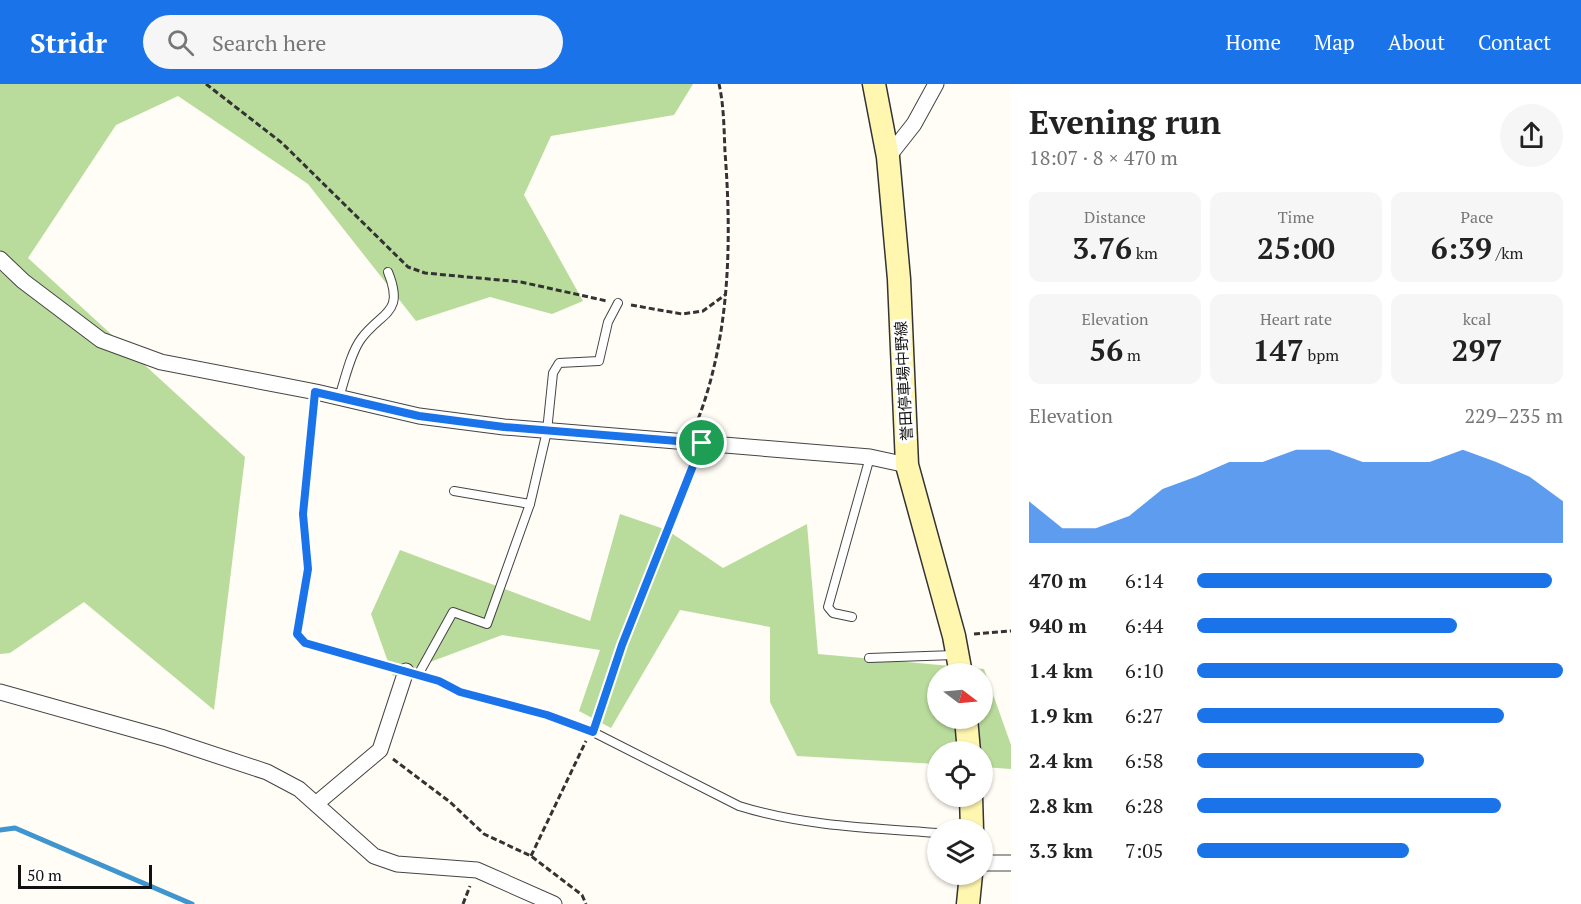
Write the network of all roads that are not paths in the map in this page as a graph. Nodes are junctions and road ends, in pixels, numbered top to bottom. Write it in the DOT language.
graph roads {
  1 [pos="874,84"];
  2 [pos="936,84"];
  3 [pos="888,157"];
  4 [pos="0,260"];
  5 [pos="388,273"];
  6 [pos="618,303"];
  7 [pos="339,397"];
  8 [pos="547,430"];
  9 [pos="695,443"];
  10 [pos="870,457"];
  11 [pos="907,465"];
  12 [pos="454,491"];
  13 [pos="530,504"];
  14 [pos="852,617"];
  15 [pos="958,655"];
  16 [pos="869,658"];
  17 [pos="412,673"];
  18 [pos="0,692"];
  19 [pos="317,803"];
  20 [pos="927,832"];
  21 [pos="993,863"];
  22 [pos="1011,863"];
  23 [pos="970,885"];
  24 [pos="554,904"];
  25 [pos="968,904"];
  1 -- 3 [label="main road, 誉田停車場中野線"];
  2 -- 3 [label="street"];
  3 -- 11 [label="main road, 誉田停車場中野線"];
  4 -- 7 [label="street"];
  5 -- 7 [label="lane"];
  6 -- 8 [label="lane"];
  7 -- 8 [label="street"];
  8 -- 9 [label="street"];
  8 -- 13 [label="lane"];
  9 -- 10 [label="street"];
  9 -- 20 [label="lane"];
  10 -- 11 [label="street"];
  10 -- 14 [label="lane"];
  11 -- 15 [label="main road, 誉田停車場中野線"];
  12 -- 13 [label="lane"];
  13 -- 17 [label="lane"];
  15 -- 16 [label="lane"];
  17 -- 19 [label="street"];
  18 -- 19 [label="street"];
  19 -- 24 [label="street"];
  21 -- 22 [label="street"];
  23 -- 25 [label="main road"];
}
